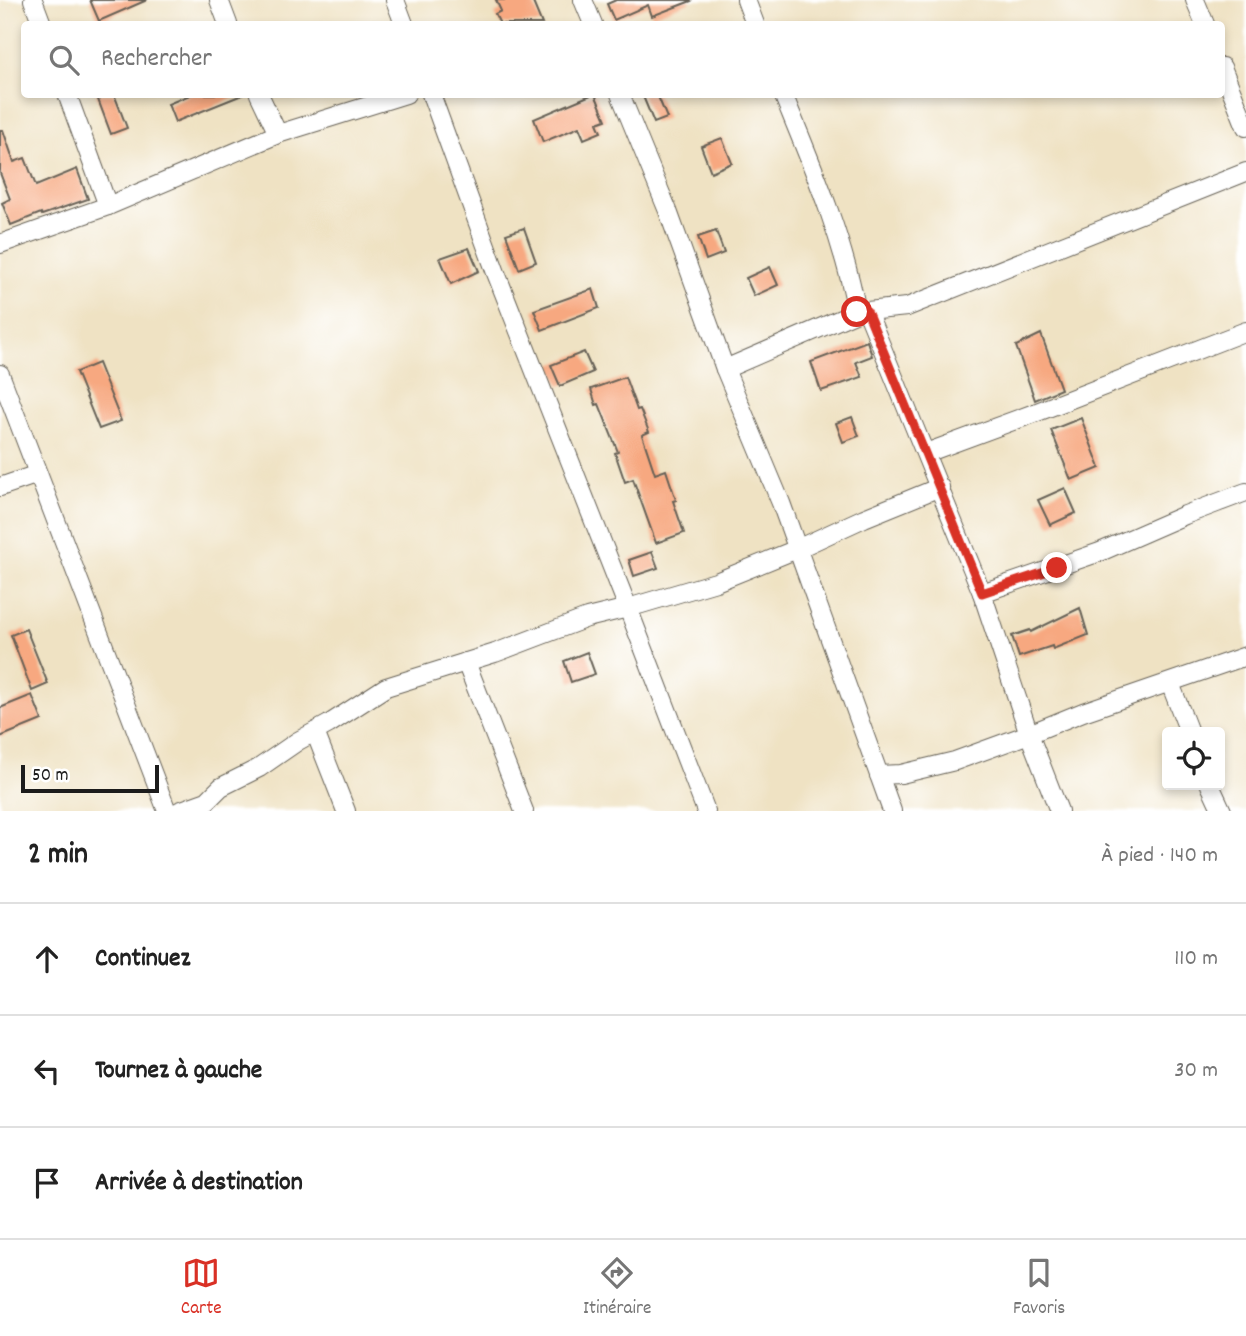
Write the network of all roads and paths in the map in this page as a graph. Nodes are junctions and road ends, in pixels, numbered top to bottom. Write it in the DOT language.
graph roads {
  1 [pos="33,0"];
  2 [pos="219,0"];
  3 [pos="395,0"];
  4 [pos="583,0"];
  5 [pos="746,0"];
  6 [pos="1195,0"];
  7 [pos="41,21"];
  8 [pos="227,21"];
  9 [pos="403,21"];
  10 [pos="588,21"];
  11 [pos="754,21"];
  12 [pos="1204,21"];
  13 [pos="1225,74"];
  14 [pos="68,98"];
  15 [pos="261,98"];
  16 [pos="393,98"];
  17 [pos="431,98"];
  18 [pos="622,98"];
  19 [pos="785,98"];
  20 [pos="1246,127"];
  21 [pos="278,134"];
  22 [pos="1246,172"];
  23 [pos="108,206"];
  24 [pos="0,244"];
  25 [pos="862,312"];
  26 [pos="1246,331"];
  27 [pos="725,369"];
  28 [pos="0,374"];
  29 [pos="926,453"];
  30 [pos="38,474"];
  31 [pos="0,487"];
  32 [pos="940,487"];
  33 [pos="1246,492"];
  34 [pos="797,549"];
  35 [pos="982,593"];
  36 [pos="628,608"];
  37 [pos="1246,656"];
  38 [pos="466,662"];
  39 [pos="1170,683"];
  40 [pos="1187,727"];
  41 [pos="315,732"];
  42 [pos="1029,734"];
  43 [pos="879,775"];
  44 [pos="1212,790"];
  45 [pos="167,811"];
  46 [pos="179,811"];
  47 [pos="346,811"];
  48 [pos="524,811"];
  49 [pos="706,811"];
  50 [pos="892,811"];
  51 [pos="1059,811"];
  52 [pos="1222,811"];
  1 -- 7 [label="street"];
  2 -- 8 [label="street"];
  3 -- 9 [label="street"];
  4 -- 10 [label="street"];
  5 -- 11 [label="street"];
  6 -- 12 [label="street"];
  13 -- 20 [label="street"];
  14 -- 23 [label="street"];
  15 -- 21 [label="street"];
  16 -- 21 [label="street"];
  17 -- 36 [label="street"];
  18 -- 27 [label="street"];
  19 -- 25 [label="street"];
  21 -- 23 [label="street"];
  22 -- 25 [label="street"];
  23 -- 24 [label="street"];
  25 -- 27 [label="street"];
  25 -- 29 [label="street"];
  26 -- 29 [label="street"];
  27 -- 34 [label="street"];
  28 -- 30 [label="street"];
  29 -- 32 [label="street"];
  30 -- 31 [label="street"];
  30 -- 45 [label="street"];
  32 -- 34 [label="street"];
  32 -- 35 [label="street"];
  33 -- 35 [label="street"];
  34 -- 36 [label="street"];
  34 -- 43 [label="street"];
  35 -- 42 [label="street"];
  36 -- 38 [label="street"];
  36 -- 49 [label="street"];
  37 -- 39 [label="street"];
  38 -- 41 [label="street"];
  38 -- 48 [label="street"];
  39 -- 40 [label="street"];
  39 -- 42 [label="street"];
  41 -- 46 [label="street"];
  41 -- 47 [label="street"];
  42 -- 43 [label="street"];
  42 -- 51 [label="street"];
  43 -- 50 [label="street"];
  44 -- 52 [label="street"];
}
